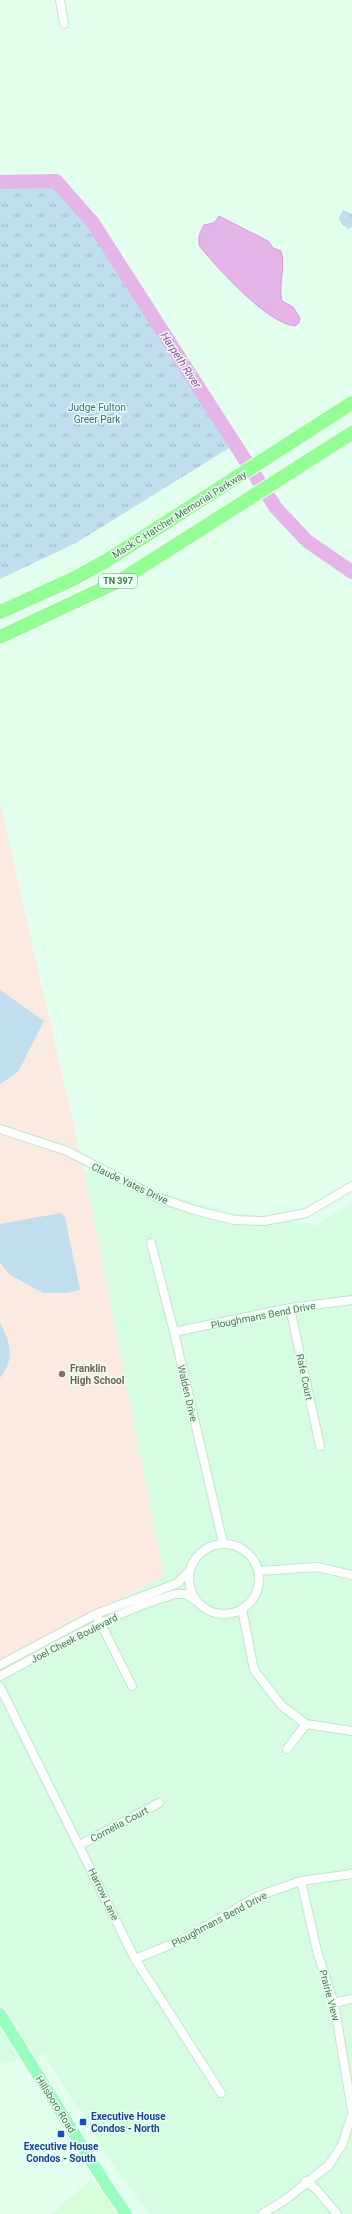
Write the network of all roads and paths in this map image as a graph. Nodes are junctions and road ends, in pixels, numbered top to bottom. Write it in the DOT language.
graph roads {
  1 [pos="60,0"];
  2 [pos="64,24"];
  3 [pos="352,403"];
  4 [pos="352,433"];
  5 [pos="0,612"];
  6 [pos="0,638"];
  7 [pos="0,1129"];
  8 [pos="352,1186"];
  9 [pos="151,1243"];
  10 [pos="352,1300"];
  11 [pos="290,1308"];
  12 [pos="174,1332"];
  13 [pos="320,1446"];
  14 [pos="223,1543"];
  15 [pos="259,1571"];
  16 [pos="189,1572"];
  17 [pos="352,1575"];
  18 [pos="195,1600"];
  19 [pos="242,1609"];
  20 [pos="96,1614"];
  21 [pos="100,1622"];
  22 [pos="0,1665"];
  23 [pos="0,1676"];
  24 [pos="132,1686"];
  25 [pos="0,1688"];
  26 [pos="306,1724"];
  27 [pos="352,1731"];
  28 [pos="287,1749"];
  29 [pos="159,1803"];
  30 [pos="80,1845"];
  31 [pos="352,1874"];
  32 [pos="301,1881"];
  33 [pos="135,1959"];
  34 [pos="352,1999"];
  35 [pos="334,2003"];
  36 [pos="0,2014"];
  37 [pos="221,2093"];
  38 [pos="352,2111"];
  39 [pos="352,2114"];
  40 [pos="306,2181"];
  41 [pos="126,2214"];
  42 [pos="262,2214"];
  43 [pos="337,2214"];
  1 -- 2 [label="street"];
  3 -- 5 [label="highway, Mack C Hatcher Memorial Parkway / TN 397"];
  4 -- 6 [label="highway, TN 397"];
  7 -- 8 [label="street, Claude Yates Drive"];
  9 -- 12 [label="street, Walden Drive"];
  10 -- 11 [label="street, Ploughmans Bend Drive"];
  11 -- 12 [label="street, Ploughmans Bend Drive"];
  11 -- 13 [label="street, Rafe Court"];
  12 -- 14 [label="street, Walden Drive"];
  14 -- 15 [label="street"];
  14 -- 16 [label="street"];
  15 -- 17 [label="street"];
  15 -- 19 [label="street"];
  16 -- 18 [label="street"];
  16 -- 20 [label="street, Joel Cheek Boulevard"];
  18 -- 19 [label="street"];
  18 -- 21 [label="street, Joel Cheek Boulevard"];
  19 -- 26 [label="street"];
  20 -- 21 [label="street"];
  20 -- 22 [label="street, Joel Cheek Boulevard"];
  21 -- 23 [label="street, Joel Cheek Boulevard"];
  21 -- 24 [label="street"];
  25 -- 30 [label="street, Harrow Lane"];
  26 -- 27 [label="street"];
  26 -- 28 [label="street"];
  29 -- 30 [label="street, Cornelia Court"];
  30 -- 33 [label="street, Harrow Lane"];
  31 -- 32 [label="street, Ploughmans Bend Drive"];
  32 -- 33 [label="street, Ploughmans Bend Drive"];
  32 -- 35 [label="street, Prairie View"];
  33 -- 37 [label="street, Harrow Lane"];
  34 -- 35 [label="street"];
  35 -- 38 [label="street, Prairie View"];
  36 -- 41 [label="main road, Hillsboro Road"];
  39 -- 40 [label="street"];
  40 -- 42 [label="street"];
  40 -- 43 [label="street"];
}
